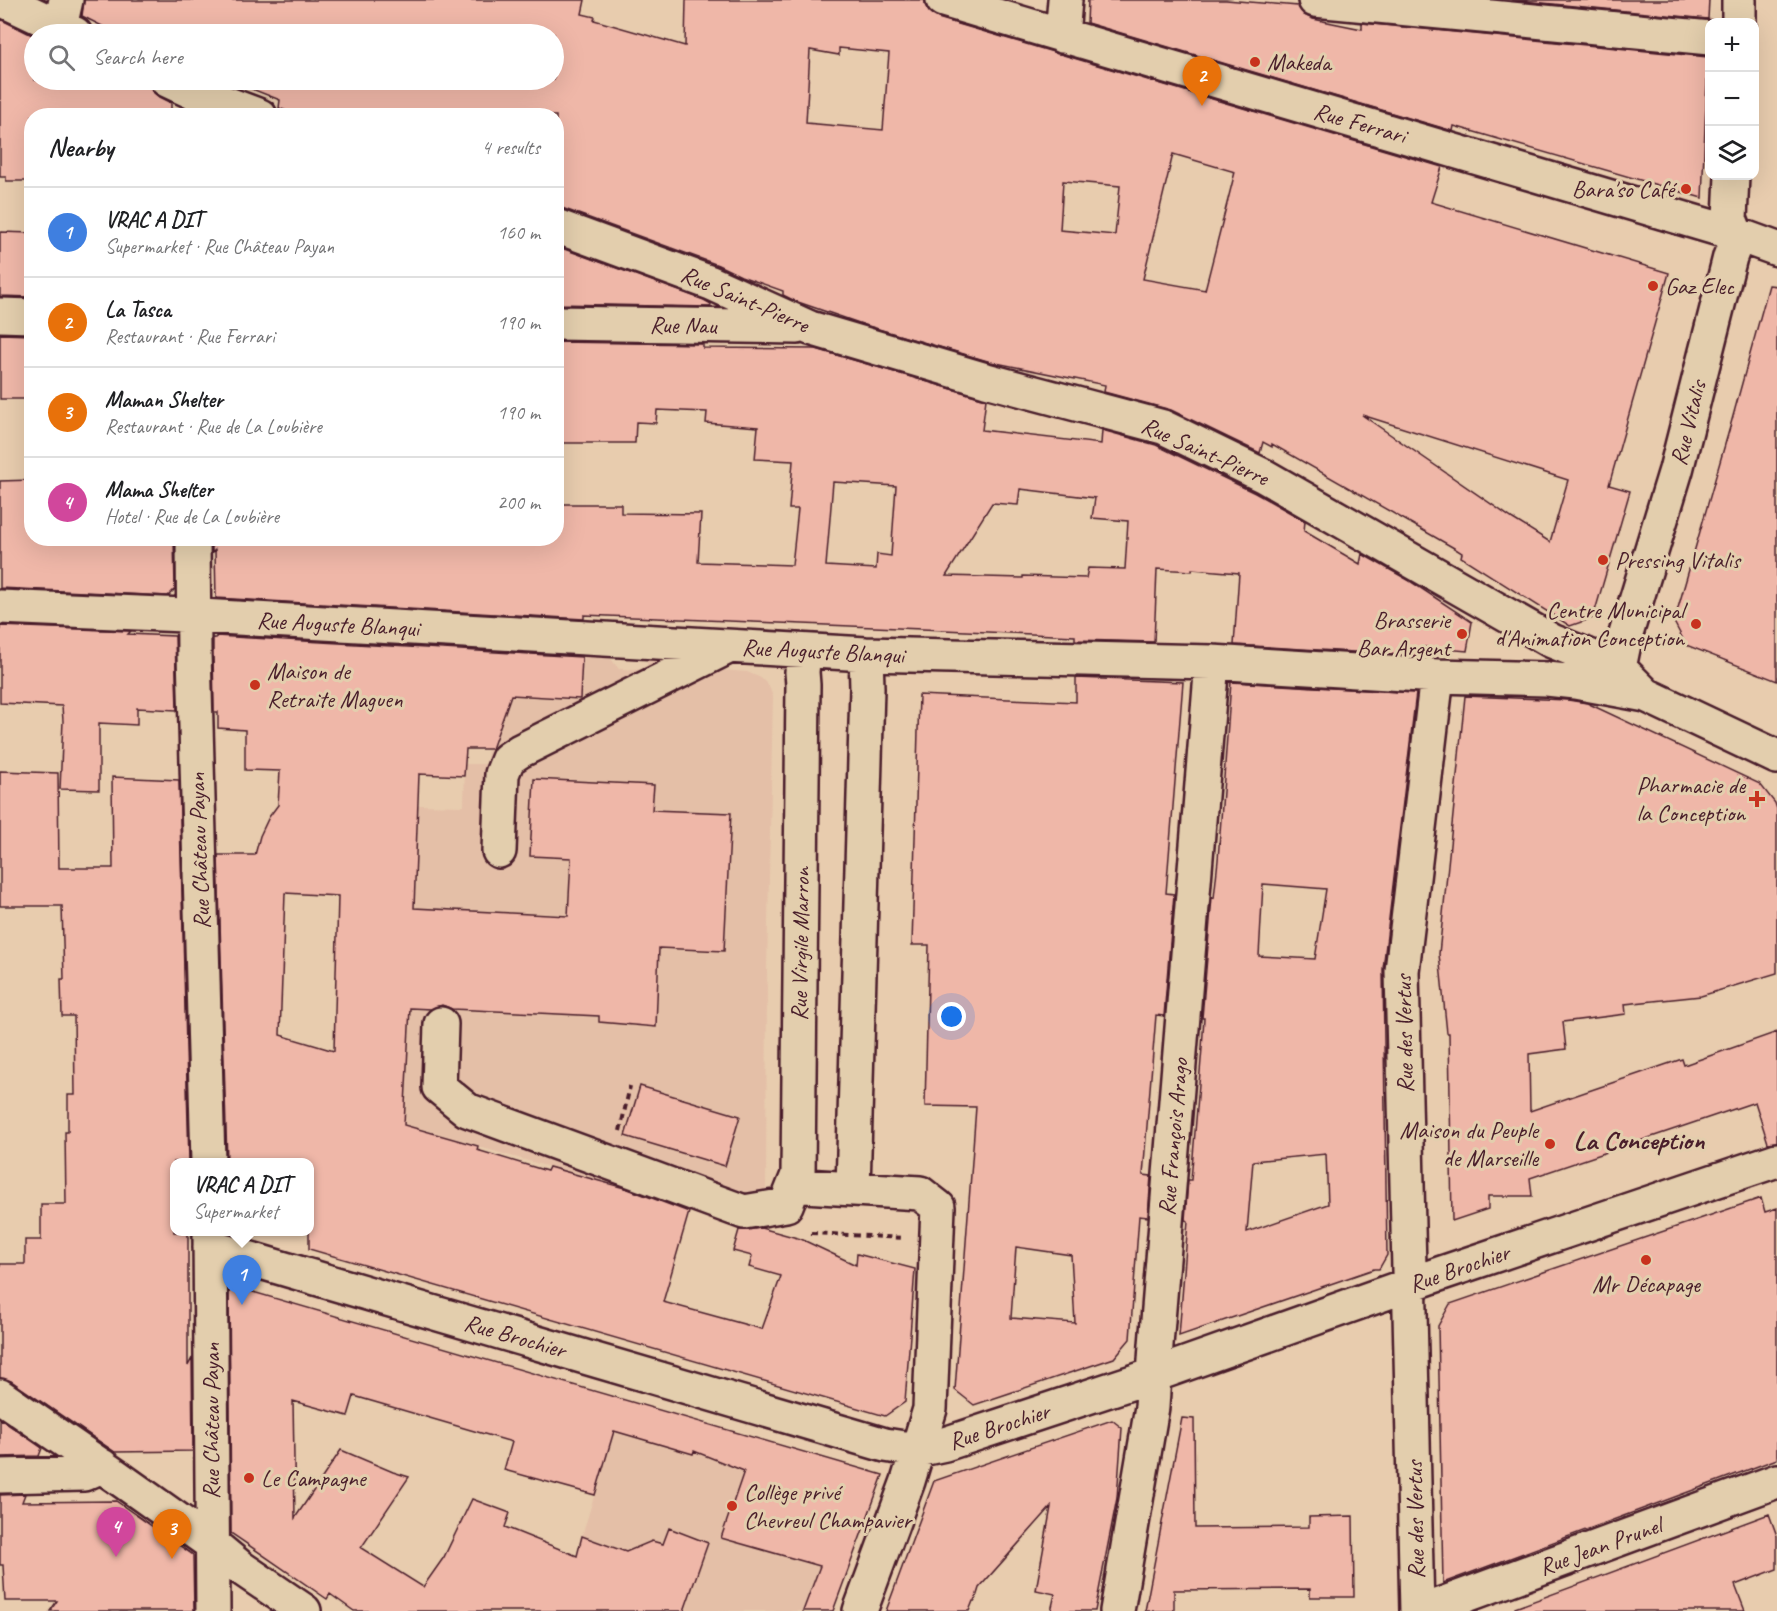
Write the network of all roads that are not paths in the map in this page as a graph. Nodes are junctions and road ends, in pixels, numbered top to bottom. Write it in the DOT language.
graph roads {
  1 [pos="3,0"];
  2 [pos="942,0"];
  3 [pos="1065,0"];
  4 [pos="1314,0"];
  5 [pos="1739,0"];
  6 [pos="1738,18"];
  7 [pos="67,21"];
  8 [pos="1062,36"];
  9 [pos="1705,38"];
  10 [pos="179,90"];
  11 [pos="196,105"];
  12 [pos="239,108"];
  13 [pos="1732,180"];
  14 [pos="564,229"];
  15 [pos="1736,234"];
  16 [pos="1777,249"];
  17 [pos="0,315"];
  18 [pos="24,316"];
  19 [pos="564,323"];
  20 [pos="810,328"];
  21 [pos="193,546"];
  22 [pos="0,607"];
  23 [pos="194,615"];
  24 [pos="632,641"];
  25 [pos="729,646"];
  26 [pos="804,651"];
  27 [pos="866,654"];
  28 [pos="1212,662"];
  29 [pos="1619,668"];
  30 [pos="1437,676"];
  31 [pos="1646,695"];
  32 [pos="629,696"];
  33 [pos="1777,757"];
  34 [pos="499,851"];
  35 [pos="441,1024"];
  36 [pos="208,1158"];
  37 [pos="1777,1160"];
  38 [pos="798,1175"];
  39 [pos="853,1189"];
  40 [pos="210,1239"];
  41 [pos="1408,1285"];
  42 [pos="1154,1375"];
  43 [pos="0,1396"];
  44 [pos="917,1450"];
  45 [pos="102,1466"];
  46 [pos="0,1476"];
  47 [pos="1777,1481"];
  48 [pos="212,1544"];
  49 [pos="213,1611"];
  50 [pos="303,1611"];
  51 [pos="860,1611"];
  52 [pos="1117,1611"];
  53 [pos="1417,1611"];
  54 [pos="1423,1611"];
  1 -- 7 [label="street"];
  2 -- 8 [label="street, Rue Ferrari"];
  3 -- 8 [label="street"];
  4 -- 9 [label="street"];
  5 -- 6 [label="street"];
  8 -- 15 [label="street, Rue Ferrari"];
  10 -- 11 [label="street"];
  11 -- 12 [label="street"];
  13 -- 15 [label="street, Rue Vitalis"];
  14 -- 20 [label="street, Rue Saint-Pierre"];
  15 -- 16 [label="street, Rue Ferrari"];
  15 -- 29 [label="street, Rue Vitalis"];
  17 -- 18 [label="street"];
  19 -- 20 [label="street, Rue Nau"];
  20 -- 29 [label="street, Rue Saint-Pierre"];
  21 -- 23 [label="street, Rue Château Payan"];
  22 -- 23 [label="street, Rue Auguste Blanqui"];
  23 -- 24 [label="street, Rue Auguste Blanqui"];
  23 -- 36 [label="street, Rue Château Payan"];
  24 -- 25 [label="street, Rue Auguste Blanqui"];
  24 -- 32 [label="street"];
  25 -- 26 [label="street, Rue Auguste Blanqui"];
  25 -- 32 [label="street"];
  26 -- 27 [label="street, Rue Auguste Blanqui"];
  26 -- 38 [label="street, Rue Virgile Marron"];
  27 -- 28 [label="street, Rue Auguste Blanqui"];
  27 -- 39 [label="street"];
  28 -- 30 [label="street, Rue Auguste Blanqui"];
  28 -- 42 [label="street, Rue François Arago"];
  29 -- 31 [label="street, Rue Saint-Pierre"];
  30 -- 31 [label="street, Rue Auguste Blanqui"];
  30 -- 41 [label="street, Rue des Vertus"];
  31 -- 33 [label="street, Rue Saint-Pierre"];
  32 -- 34 [label="street"];
  35 -- 38 [label="street"];
  37 -- 41 [label="street, Rue Brochier"];
  38 -- 39 [label="street"];
  39 -- 44 [label="street"];
  40 -- 44 [label="street, Rue Brochier"];
  40 -- 48 [label="street, Rue Château Payan"];
  41 -- 42 [label="street, Rue Brochier"];
  41 -- 53 [label="street, Rue des Vertus"];
  42 -- 44 [label="street, Rue Brochier"];
  42 -- 52 [label="street, Rue François Arago"];
  43 -- 45 [label="street"];
  44 -- 51 [label="street"];
  45 -- 46 [label="street"];
  45 -- 48 [label="street"];
  47 -- 54 [label="street, Rue Jean Prunel"];
  48 -- 49 [label="street, Rue Château Payan"];
  48 -- 50 [label="street"];
}
